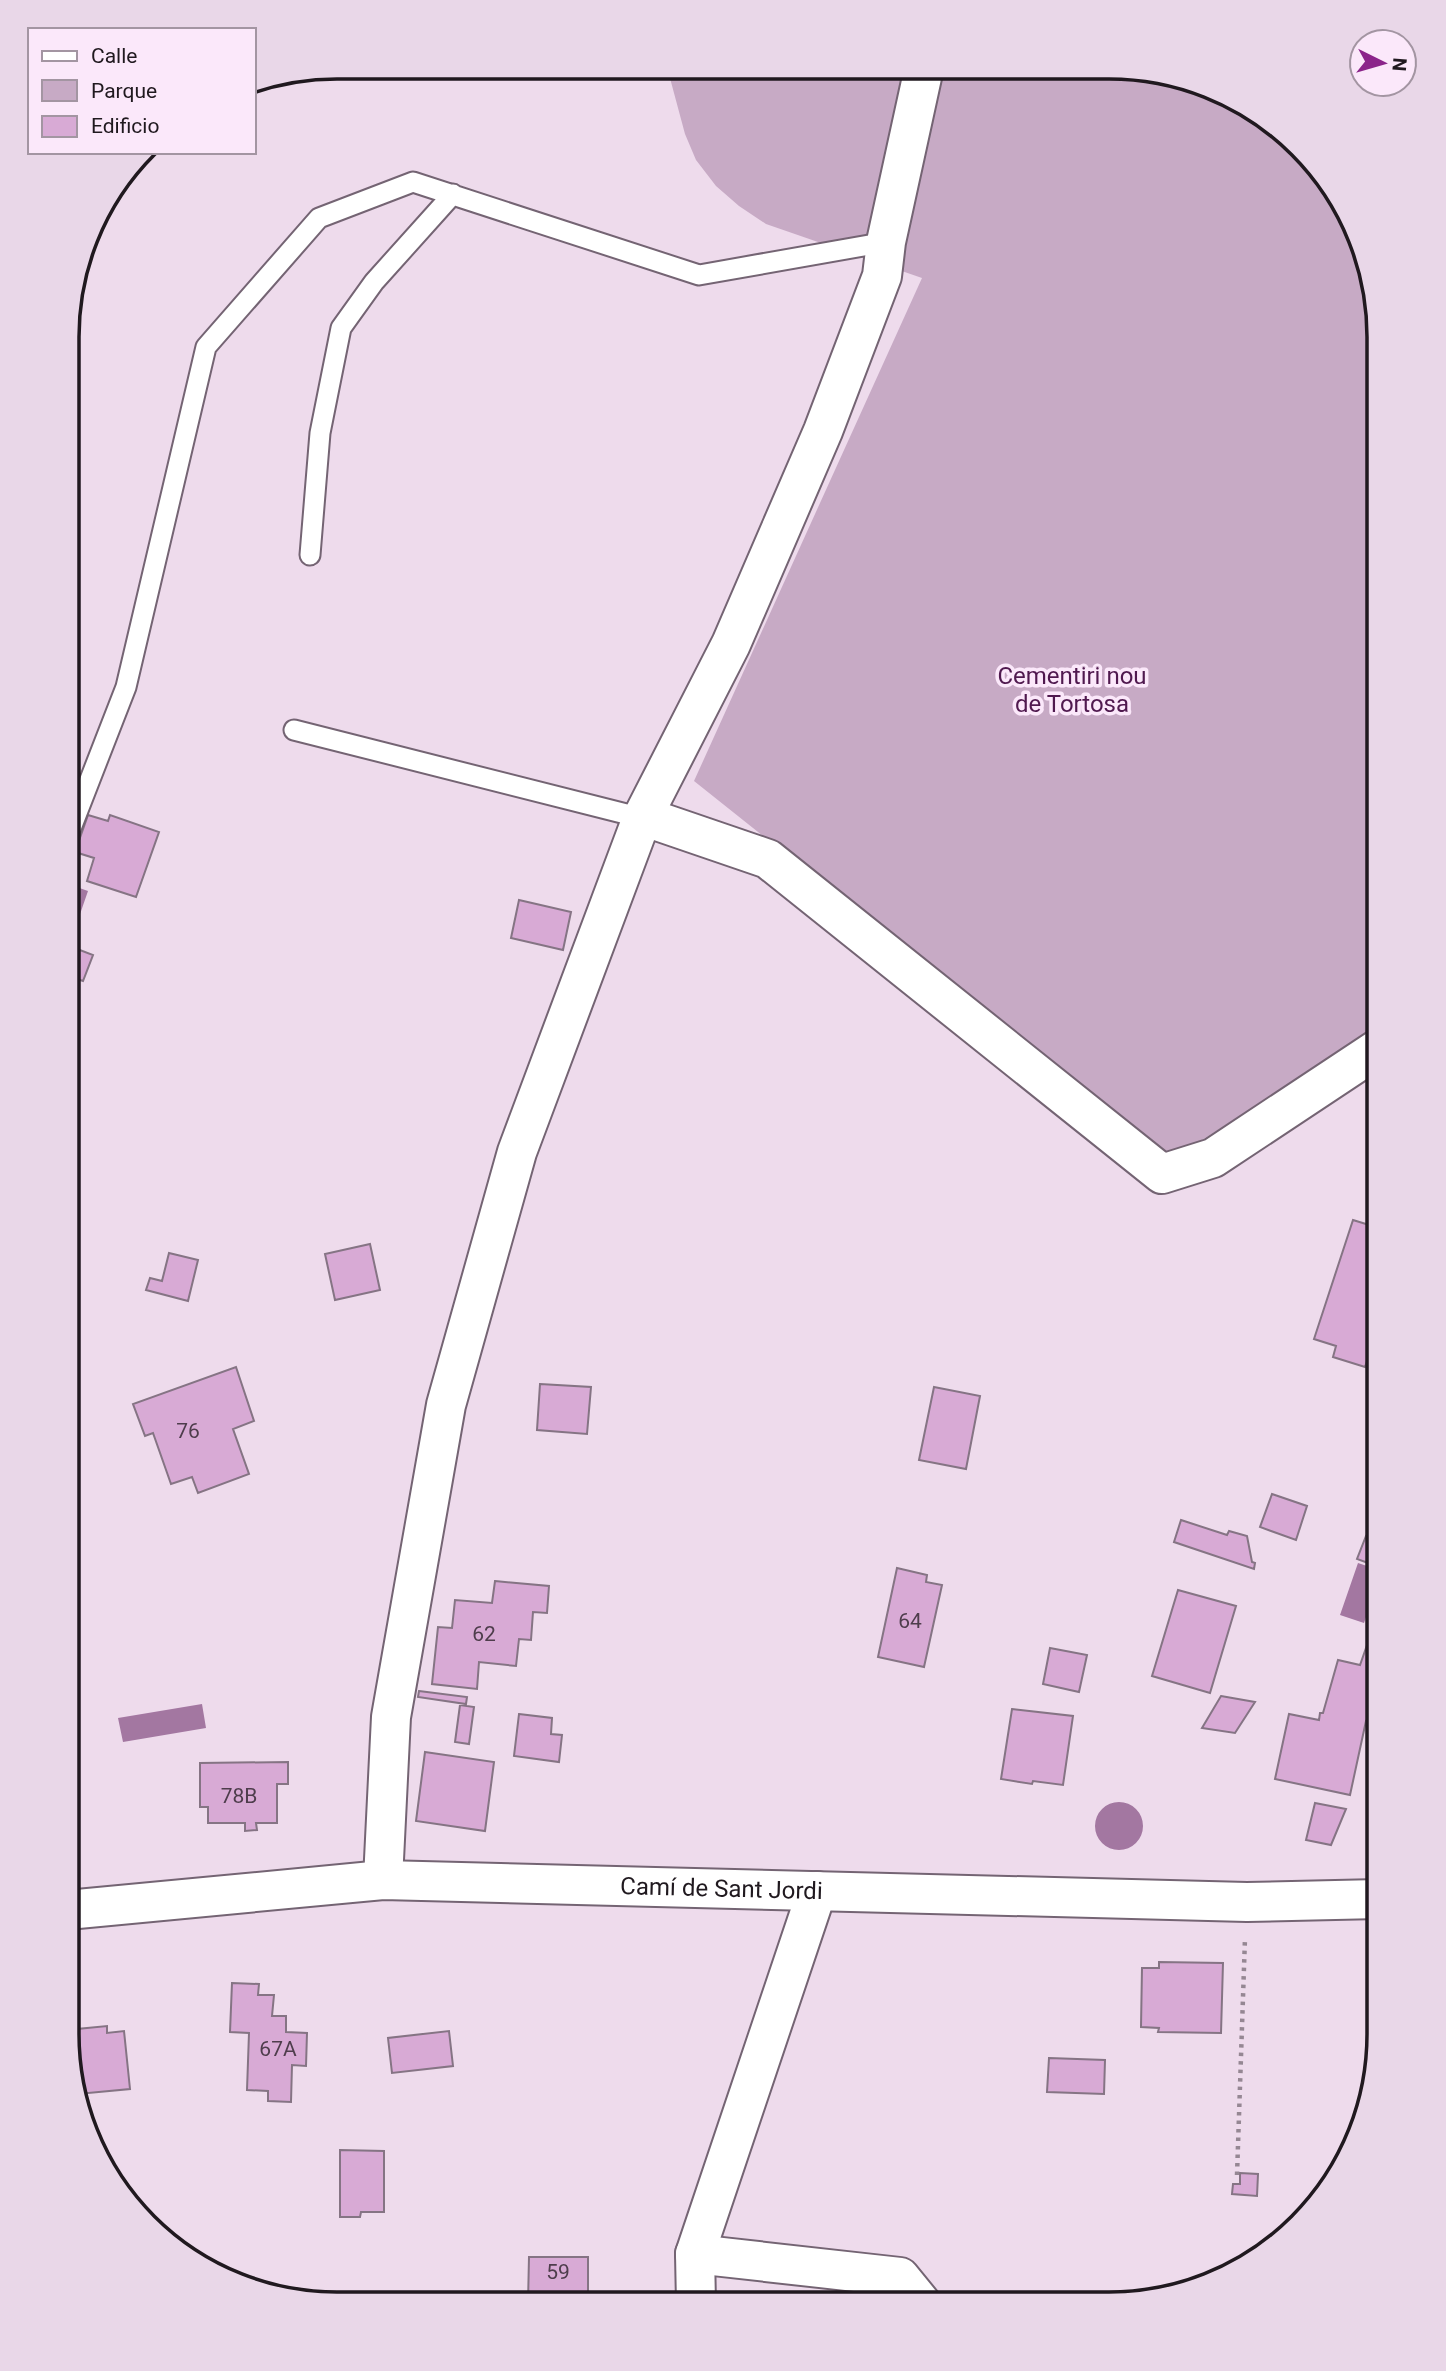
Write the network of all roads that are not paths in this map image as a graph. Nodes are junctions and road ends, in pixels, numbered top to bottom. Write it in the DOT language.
graph roads {
  1 [pos="922,79"];
  2 [pos="453,194"];
  3 [pos="886,242"];
  4 [pos="310,555"];
  5 [pos="294,730"];
  6 [pos="79,808"];
  7 [pos="642,818"];
  8 [pos="1367,1056"];
  9 [pos="383,1880"];
  10 [pos="817,1891"];
  11 [pos="1367,1899"];
  12 [pos="79,1909"];
  13 [pos="695,2254"];
  14 [pos="696,2292"];
  15 [pos="912,2292"];
  1 -- 3 [label="street"];
  2 -- 3 [label="lane"];
  2 -- 4 [label="lane"];
  2 -- 6 [label="lane"];
  3 -- 7 [label="street"];
  5 -- 7 [label="lane"];
  7 -- 8 [label="street"];
  7 -- 9 [label="street"];
  9 -- 10 [label="street, Camí de Sant Jordi"];
  9 -- 12 [label="street, Camí de Sant Jordi"];
  10 -- 11 [label="street, Camí de Sant Jordi"];
  10 -- 13 [label="street"];
  13 -- 14 [label="street"];
  13 -- 15 [label="street"];
}
